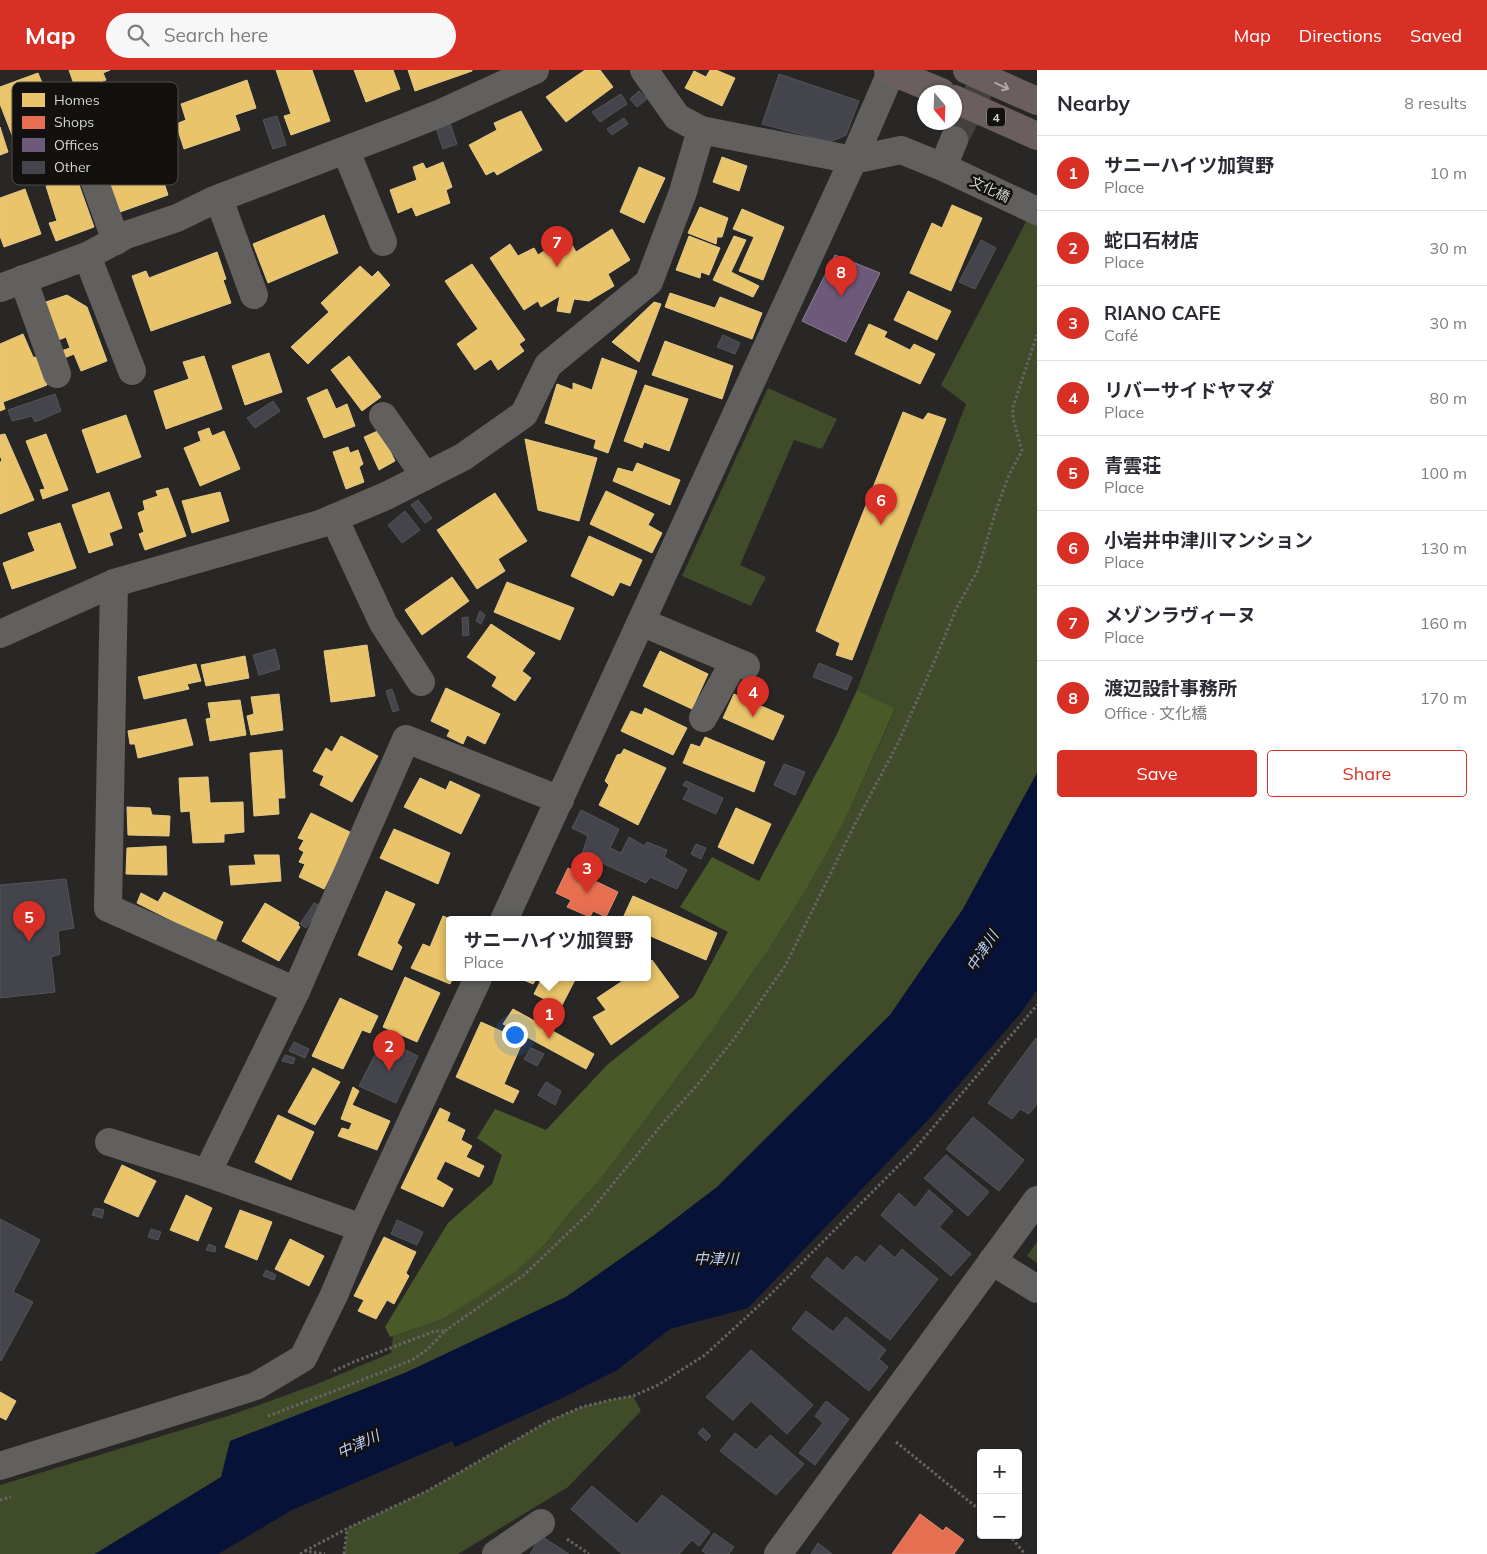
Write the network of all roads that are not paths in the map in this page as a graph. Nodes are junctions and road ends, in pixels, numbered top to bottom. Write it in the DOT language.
graph roads {
  1 [pos="535,70"];
  2 [pos="644,70"];
  3 [pos="888,70"];
  4 [pos="892,70"];
  5 [pos="967,70"];
  6 [pos="924,85"];
  7 [pos="1037,101"];
  8 [pos="962,103"];
  9 [pos="701,130"];
  10 [pos="1037,136"];
  11 [pos="954,140"];
  12 [pos="346,151"];
  13 [pos="853,160"];
  14 [pos="943,167"];
  15 [pos="96,185"];
  16 [pos="219,199"];
  17 [pos="1037,211"];
  18 [pos="116,241"];
  19 [pos="383,242"];
  20 [pos="87,256"];
  21 [pos="12,284"];
  22 [pos="254,295"];
  23 [pos="132,371"];
  24 [pos="57,374"];
  25 [pos="382,416"];
  26 [pos="425,476"];
  27 [pos="334,518"];
  28 [pos="114,583"];
  29 [pos="641,622"];
  30 [pos="1,630"];
  31 [pos="421,682"];
  32 [pos="703,718"];
  33 [pos="560,800"];
  34 [pos="506,916"];
  35 [pos="477,981"];
  36 [pos="296,991"];
  37 [pos="109,1142"];
  38 [pos="207,1172"];
  39 [pos="1037,1200"];
  40 [pos="362,1228"];
  41 [pos="992,1261"];
  42 [pos="1037,1289"];
  43 [pos="0,1466"];
  44 [pos="541,1523"];
  45 [pos="496,1554"];
  46 [pos="778,1554"];
  1 -- 12 [label="street"];
  2 -- 9 [label="street"];
  3 -- 6 [label="highway"];
  4 -- 13 [label="street"];
  5 -- 7 [label="highway, 4, one-way"];
  8 -- 10 [label="highway, 4"];
  9 -- 13 [label="street"];
  9 -- 26 [label="street"];
  11 -- 14 [label="street"];
  12 -- 16 [label="street"];
  12 -- 19 [label="street"];
  13 -- 14 [label="street, 文化橋"];
  13 -- 29 [label="street"];
  14 -- 17 [label="street, 文化橋"];
  15 -- 18 [label="street"];
  16 -- 18 [label="street"];
  16 -- 22 [label="street"];
  18 -- 20 [label="street"];
  20 -- 21 [label="street"];
  20 -- 23 [label="street"];
  21 -- 24 [label="street"];
  25 -- 26 [label="street"];
  26 -- 27 [label="street"];
  27 -- 28 [label="street"];
  27 -- 31 [label="street"];
  28 -- 30 [label="street"];
  28 -- 36 [label="street"];
  29 -- 32 [label="street"];
  29 -- 33 [label="street"];
  33 -- 34 [label="street"];
  33 -- 36 [label="street"];
  35 -- 40 [label="street"];
  36 -- 38 [label="street"];
  37 -- 38 [label="street"];
  38 -- 40 [label="street"];
  39 -- 41 [label="street"];
  40 -- 43 [label="street"];
  41 -- 42 [label="street"];
  41 -- 46 [label="street"];
  44 -- 45 [label="street"];
}
